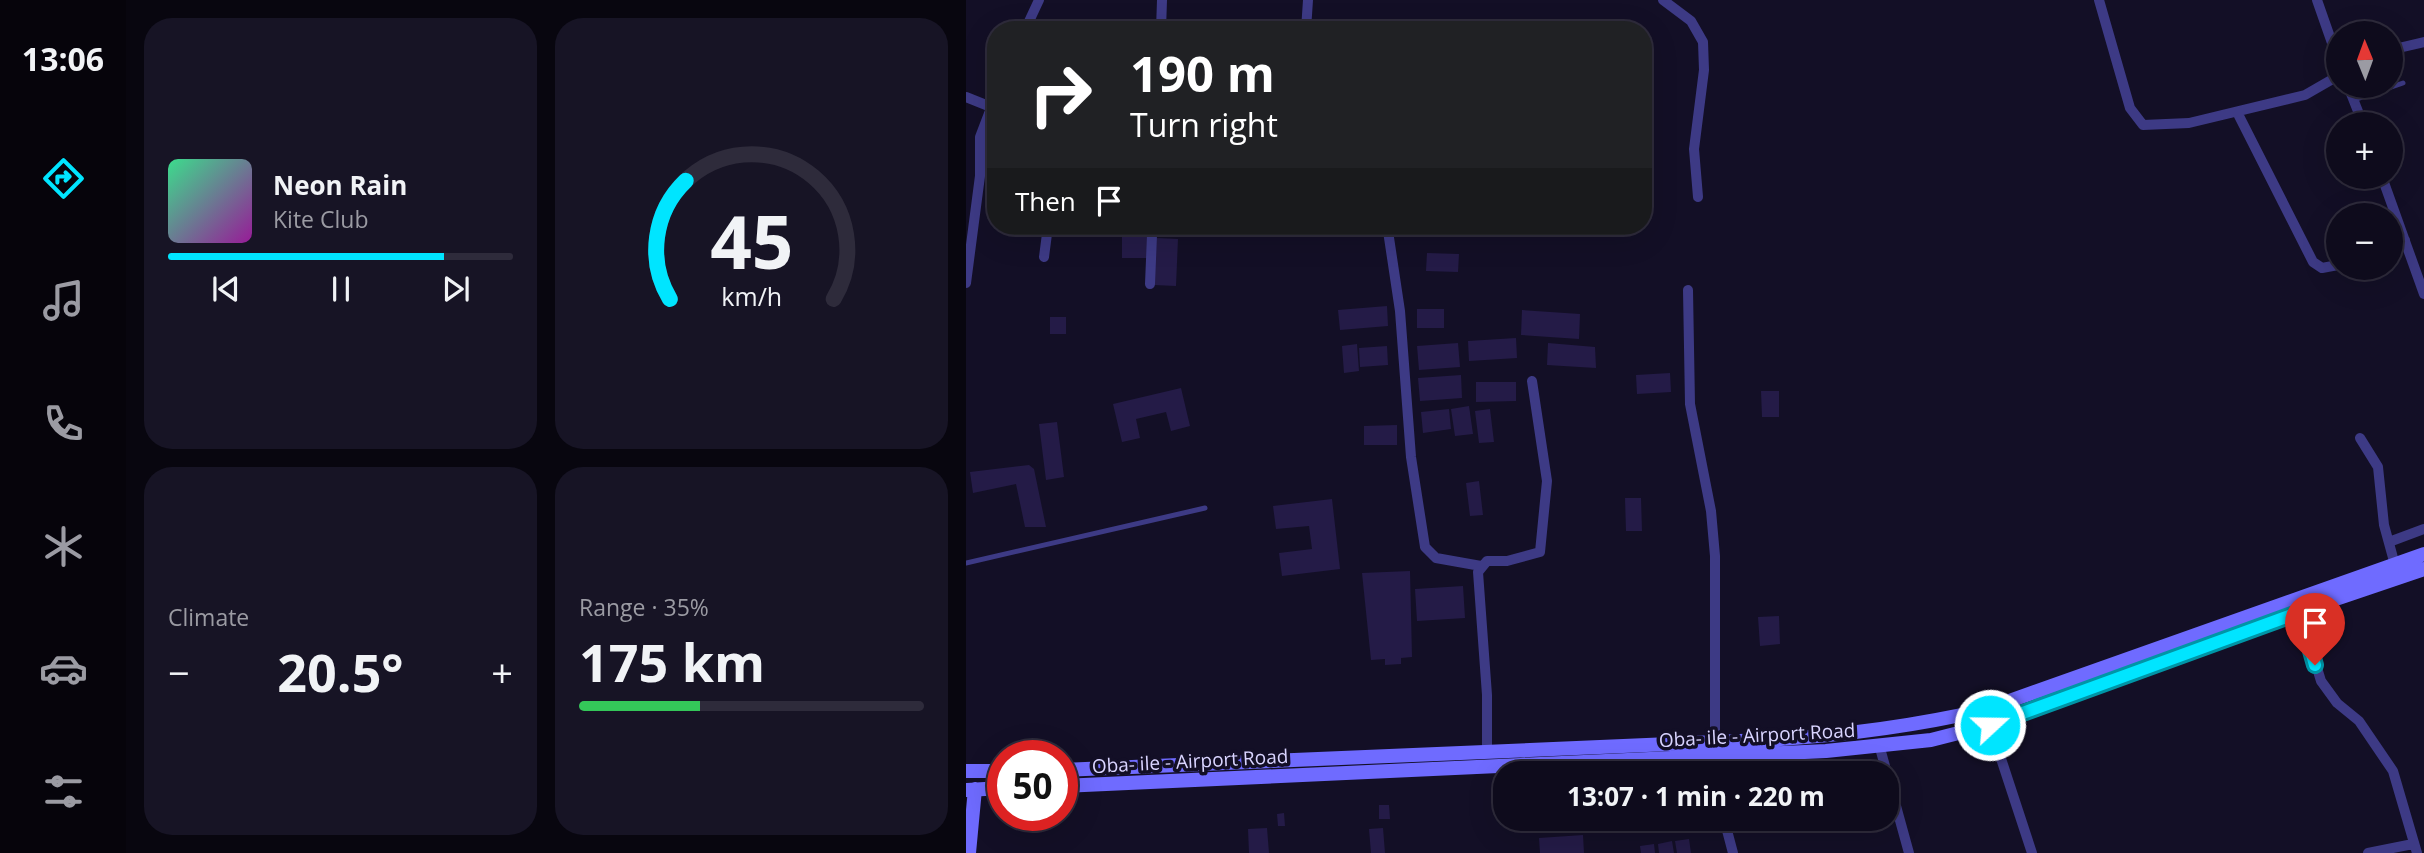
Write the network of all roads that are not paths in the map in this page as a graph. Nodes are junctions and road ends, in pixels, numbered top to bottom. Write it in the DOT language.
graph roads {
  1 [pos="1039,0"];
  2 [pos="1162,0"];
  3 [pos="1308,0"];
  4 [pos="1662,0"];
  5 [pos="2099,0"];
  6 [pos="2317,0"];
  7 [pos="1030,21"];
  8 [pos="1161,21"];
  9 [pos="1307,21"];
  10 [pos="2326,26"];
  11 [pos="2424,42"];
  12 [pos="2403,47"];
  13 [pos="2326,83"];
  14 [pos="966,97"];
  15 [pos="2360,98"];
  16 [pos="2354,100"];
  17 [pos="987,106"];
  18 [pos="2237,112"];
  19 [pos="2358,112"];
  20 [pos="987,121"];
  21 [pos="2386,189"];
  22 [pos="1698,197"];
  23 [pos="1047,235"];
  24 [pos="1152,235"];
  25 [pos="1389,235"];
  26 [pos="2405,240"];
  27 [pos="1044,257"];
  28 [pos="2326,267"];
  29 [pos="966,283"];
  30 [pos="1150,285"];
  31 [pos="1688,290"];
  32 [pos="2424,294"];
  33 [pos="1532,381"];
  34 [pos="2360,438"];
  35 [pos="1205,508"];
  36 [pos="2424,529"];
  37 [pos="2389,542"];
  38 [pos="2424,555"];
  39 [pos="966,563"];
  40 [pos="2395,565"];
  41 [pos="1481,566"];
  42 [pos="2424,569"];
  43 [pos="2322,598"];
  44 [pos="2300,612"];
  45 [pos="1990,725"];
  46 [pos="1715,742"];
  47 [pos="1880,748"];
  48 [pos="1487,751"];
  49 [pos="1742,755"];
  50 [pos="1305,758"];
  51 [pos="1742,761"];
  52 [pos="1078,769"];
  53 [pos="966,771"];
  54 [pos="987,771"];
  55 [pos="1307,775"];
  56 [pos="1078,785"];
  57 [pos="970,790"];
  58 [pos="1727,831"];
  59 [pos="2415,848"];
  60 [pos="969,853"];
  61 [pos="1733,853"];
  62 [pos="1909,853"];
  63 [pos="2032,853"];
  64 [pos="2368,853"];
  1 -- 7 [label="street"];
  2 -- 8 [label="street"];
  3 -- 9 [label="street"];
  4 -- 22 [label="street"];
  5 -- 18 [label="street"];
  6 -- 10 [label="street"];
  11 -- 12 [label="street"];
  13 -- 18 [label="street"];
  14 -- 17 [label="street"];
  15 -- 16 [label="lane"];
  16 -- 19 [label="street"];
  18 -- 28 [label="street"];
  20 -- 29 [label="street"];
  21 -- 26 [label="street"];
  23 -- 27 [label="street"];
  24 -- 30 [label="street"];
  25 -- 41 [label="street"];
  26 -- 32 [label="street"];
  31 -- 46 [label="street"];
  33 -- 41 [label="street"];
  34 -- 37 [label="street"];
  35 -- 39 [label="lane"];
  36 -- 37 [label="street"];
  37 -- 40 [label="street"];
  38 -- 40 [label="main road, Oba- ile - Airport Road"];
  40 -- 43 [label="main road, Oba- ile - Airport Road"];
  41 -- 48 [label="street"];
  42 -- 43 [label="main road, Oba- ile - Airport Road"];
  43 -- 44 [label="main road, Oba- ile - Airport Road"];
  43 -- 46 [label="main road, Oba- ile - Airport Road"];
  44 -- 45 [label="main road, Oba- ile - Airport Road"];
  44 -- 59 [label="street"];
  45 -- 47 [label="main road, Oba- ile - Airport Road"];
  45 -- 63 [label="street"];
  46 -- 48 [label="main road, Oba- ile - Airport Road"];
  47 -- 49 [label="main road, Oba- ile - Airport Road"];
  47 -- 62 [label="street"];
  48 -- 50 [label="main road, Oba- ile - Airport Road"];
  49 -- 51 [label="street"];
  49 -- 55 [label="main road, Oba- ile - Airport Road"];
  50 -- 52 [label="main road, Oba- ile - Airport Road"];
  50 -- 55 [label="main road"];
  53 -- 54 [label="main road"];
  55 -- 56 [label="main road, Oba- ile - Airport Road"];
  57 -- 60 [label="main road"];
  58 -- 61 [label="street"];
  59 -- 64 [label="street"];
}
